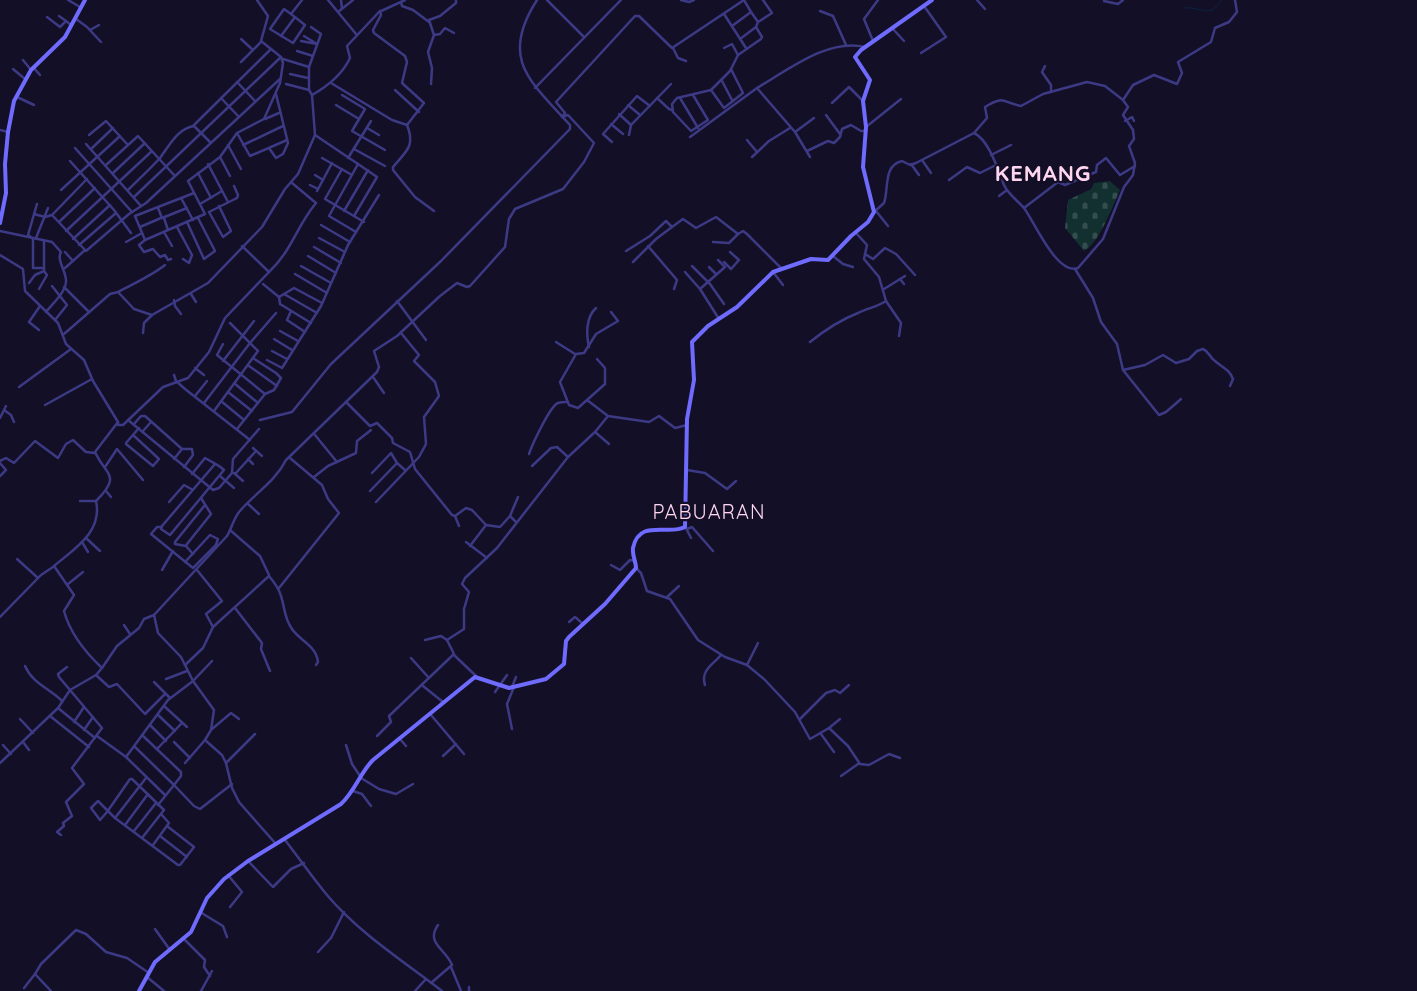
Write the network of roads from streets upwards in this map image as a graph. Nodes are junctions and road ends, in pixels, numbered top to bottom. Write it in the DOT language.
graph roads {
  1 [pos="68,0"];
  2 [pos="85,0"];
  3 [pos="257,0"];
  4 [pos="341,0"];
  5 [pos="353,0"];
  6 [pos="405,0"];
  7 [pos="456,0"];
  8 [pos="537,0"];
  9 [pos="547,0"];
  10 [pos="621,0"];
  11 [pos="681,0"];
  12 [pos="694,0"];
  13 [pos="744,0"];
  14 [pos="763,0"];
  15 [pos="878,0"];
  16 [pos="932,0"];
  17 [pos="977,0"];
  18 [pos="1123,0"];
  19 [pos="1236,0"];
  20 [pos="299,1"];
  21 [pos="328,1"];
  22 [pos="395,2"];
  23 [pos="401,2"];
  24 [pos="1104,2"];
  25 [pos="924,6"];
  26 [pos="80,8"];
  27 [pos="342,8"];
  28 [pos="985,9"];
  29 [pos="380,11"];
  30 [pos="820,11"];
  31 [pos="338,12"];
  32 [pos="751,12"];
  33 [pos="724,13"];
  34 [pos="291,14"];
  35 [pos="59,16"];
  36 [pos="47,17"];
  37 [pos="295,17"];
  38 [pos="76,19"];
  39 [pos="66,21"];
  40 [pos="429,22"];
  41 [pos="758,22"];
  42 [pos="72,25"];
  43 [pos="99,25"];
  44 [pos="732,26"];
  45 [pos="311,27"];
  46 [pos="756,27"];
  47 [pos="893,29"];
  48 [pos="90,30"];
  49 [pos="454,33"];
  50 [pos="356,34"];
  51 [pos="434,35"];
  52 [pos="304,36"];
  53 [pos="281,37"];
  54 [pos="584,37"];
  55 [pos="242,39"];
  56 [pos="740,39"];
  57 [pos="301,40"];
  58 [pos="873,41"];
  59 [pos="904,41"];
  60 [pos="101,42"];
  61 [pos="261,42"];
  62 [pos="317,44"];
  63 [pos="846,45"];
  64 [pos="865,47"];
  65 [pos="673,48"];
  66 [pos="724,48"];
  67 [pos="746,48"];
  68 [pos="271,49"];
  69 [pos="253,50"];
  70 [pos="297,51"];
  71 [pos="921,53"];
  72 [pos="738,55"];
  73 [pos="313,56"];
  74 [pos="282,58"];
  75 [pos="23,60"];
  76 [pos="686,61"];
  77 [pos="241,62"];
  78 [pos="1045,66"];
  79 [pos="309,67"];
  80 [pos="13,69"];
  81 [pos="32,69"];
  82 [pos="731,69"];
  83 [pos="290,74"];
  84 [pos="40,75"];
  85 [pos="281,78"];
  86 [pos="308,78"];
  87 [pos="25,79"];
  88 [pos="722,80"];
  89 [pos="237,82"];
  90 [pos="331,82"];
  91 [pos="286,84"];
  92 [pos="431,84"];
  93 [pos="671,84"];
  94 [pos="535,88"];
  95 [pos="757,88"];
  96 [pos="309,90"];
  97 [pos="395,90"];
  98 [pos="711,90"];
  99 [pos="246,92"];
  100 [pos="1051,92"];
  101 [pos="276,94"];
  102 [pos="312,94"];
  103 [pos="342,95"];
  104 [pos="693,95"];
  105 [pos="16,96"];
  106 [pos="221,98"];
  107 [pos="657,98"];
  108 [pos="680,98"];
  109 [pos="901,99"];
  110 [pos="732,100"];
  111 [pos="1123,100"];
  112 [pos="863,101"];
  113 [pos="255,102"];
  114 [pos="556,102"];
  115 [pos="832,103"];
  116 [pos="34,105"];
  117 [pos="336,105"];
  118 [pos="628,105"];
  119 [pos="650,106"];
  120 [pos="230,107"];
  121 [pos="553,107"];
  122 [pos="672,110"];
  123 [pos="419,112"];
  124 [pos="279,113"];
  125 [pos="619,114"];
  126 [pos="826,115"];
  127 [pos="640,116"];
  128 [pos="239,117"];
  129 [pos="562,117"];
  130 [pos="359,118"];
  131 [pos="814,118"];
  132 [pos="264,119"];
  133 [pos="370,121"];
  134 [pos="1125,121"];
  135 [pos="1134,121"];
  136 [pos="611,124"];
  137 [pos="407,125"];
  138 [pos="631,125"];
  139 [pos="193,126"];
  140 [pos="283,126"];
  141 [pos="113,128"];
  142 [pos="366,128"];
  143 [pos="698,128"];
  144 [pos="790,128"];
  145 [pos="866,129"];
  146 [pos="0,130"];
  147 [pos="8,132"];
  148 [pos="796,132"];
  149 [pos="202,133"];
  150 [pos="236,133"];
  151 [pos="623,134"];
  152 [pos="840,134"];
  153 [pos="976,134"];
  154 [pos="89,135"];
  155 [pos="315,135"];
  156 [pos="379,135"];
  157 [pos="629,135"];
  158 [pos="120,136"];
  159 [pos="361,137"];
  160 [pos="690,137"];
  161 [pos="287,140"];
  162 [pos="747,140"];
  163 [pos="612,142"];
  164 [pos="145,143"];
  165 [pos="210,143"];
  166 [pos="86,144"];
  167 [pos="128,144"];
  168 [pos="228,145"];
  169 [pos="243,145"];
  170 [pos="1011,145"];
  171 [pos="75,148"];
  172 [pos="268,148"];
  173 [pos="91,149"];
  174 [pos="354,149"];
  175 [pos="384,150"];
  176 [pos="152,151"];
  177 [pos="807,151"];
  178 [pos="757,152"];
  179 [pos="991,154"];
  180 [pos="98,157"];
  181 [pos="220,157"];
  182 [pos="752,157"];
  183 [pos="810,157"];
  184 [pos="159,158"];
  185 [pos="322,158"];
  186 [pos="348,158"];
  187 [pos="922,160"];
  188 [pos="70,161"];
  189 [pos="332,163"];
  190 [pos="2,164"];
  191 [pos="89,164"];
  192 [pos="208,164"];
  193 [pos="358,164"];
  194 [pos="911,164"];
  195 [pos="106,165"];
  196 [pos="996,165"];
  197 [pos="166,166"];
  198 [pos="385,166"];
  199 [pos="1135,166"];
  200 [pos="241,169"];
  201 [pos="342,169"];
  202 [pos="368,170"];
  203 [pos="80,172"];
  204 [pos="113,173"];
  205 [pos="198,173"];
  206 [pos="931,173"];
  207 [pos="352,174"];
  208 [pos="174,175"];
  209 [pos="919,175"];
  210 [pos="230,176"];
  211 [pos="316,176"];
  212 [pos="87,179"];
  213 [pos="120,180"];
  214 [pos="323,180"];
  215 [pos="949,180"];
  216 [pos="292,183"];
  217 [pos="310,185"];
  218 [pos="234,186"];
  219 [pos="95,188"];
  220 [pos="111,189"];
  221 [pos="61,190"];
  222 [pos="128,190"];
  223 [pos="1007,190"];
  224 [pos="222,191"];
  225 [pos="194,193"];
  226 [pos="379,195"];
  227 [pos="999,196"];
  228 [pos="103,197"];
  229 [pos="134,197"];
  230 [pos="181,198"];
  231 [pos="210,198"];
  232 [pos="228,202"];
  233 [pos="37,204"];
  234 [pos="200,204"];
  235 [pos="110,205"];
  236 [pos="142,206"];
  237 [pos="219,206"];
  238 [pos="334,206"];
  239 [pos="48,208"];
  240 [pos="158,208"];
  241 [pos="187,208"];
  242 [pos="1024,208"];
  243 [pos="344,211"];
  244 [pos="434,211"];
  245 [pos="132,212"];
  246 [pos="877,212"];
  247 [pos="116,213"];
  248 [pos="207,213"];
  249 [pos="34,214"];
  250 [pos="52,215"];
  251 [pos="354,216"];
  252 [pos="45,217"];
  253 [pos="163,218"];
  254 [pos="198,218"];
  255 [pos="122,220"];
  256 [pos="193,220"];
  257 [pos="59,222"];
  258 [pos="187,222"];
  259 [pos="364,222"];
  260 [pos="0,224"];
  261 [pos="321,225"];
  262 [pos="888,226"];
  263 [pos="140,227"];
  264 [pos="177,227"];
  265 [pos="672,227"];
  266 [pos="168,230"];
  267 [pos="0,231"];
  268 [pos="66,231"];
  269 [pos="164,232"];
  270 [pos="356,232"];
  271 [pos="131,233"];
  272 [pos="142,233"];
  273 [pos="856,233"];
  274 [pos="738,234"];
  275 [pos="33,238"];
  276 [pos="319,238"];
  277 [pos="73,239"];
  278 [pos="145,240"];
  279 [pos="44,241"];
  280 [pos="126,242"];
  281 [pos="350,242"];
  282 [pos="713,242"];
  283 [pos="79,245"];
  284 [pos="172,246"];
  285 [pos="242,246"];
  286 [pos="648,246"];
  287 [pos="314,247"];
  288 [pos="84,251"];
  289 [pos="626,251"];
  290 [pos="65,252"];
  291 [pos="345,252"];
  292 [pos="730,252"];
  293 [pos="865,254"];
  294 [pos="0,255"];
  295 [pos="308,256"];
  296 [pos="834,257"];
  297 [pos="171,259"];
  298 [pos="184,259"];
  299 [pos="73,260"];
  300 [pos="718,260"];
  301 [pos="341,262"];
  302 [pos="632,262"];
  303 [pos="725,264"];
  304 [pos="165,265"];
  305 [pos="301,266"];
  306 [pos="692,266"];
  307 [pos="709,267"];
  308 [pos="854,267"];
  309 [pos="65,268"];
  310 [pos="781,268"];
  311 [pos="44,270"];
  312 [pos="1075,270"];
  313 [pos="269,272"];
  314 [pos="685,272"];
  315 [pos="336,273"];
  316 [pos="774,273"];
  317 [pos="294,274"];
  318 [pos="716,274"];
  319 [pos="916,275"];
  320 [pos="905,276"];
  321 [pos="900,279"];
  322 [pos="708,282"];
  323 [pos="29,283"];
  324 [pos="332,283"];
  325 [pos="263,284"];
  326 [pos="904,284"];
  327 [pos="783,285"];
  328 [pos="52,286"];
  329 [pos="64,287"];
  330 [pos="39,289"];
  331 [pos="674,289"];
  332 [pos="700,289"];
  333 [pos="884,289"];
  334 [pos="118,292"];
  335 [pos="327,293"];
  336 [pos="191,294"];
  337 [pos="284,294"];
  338 [pos="61,295"];
  339 [pos="279,297"];
  340 [pos="174,300"];
  341 [pos="886,301"];
  342 [pos="196,302"];
  343 [pos="397,302"];
  344 [pos="322,303"];
  345 [pos="724,304"];
  346 [pos="40,306"];
  347 [pos="596,308"];
  348 [pos="291,311"];
  349 [pos="46,312"];
  350 [pos="89,312"];
  351 [pos="611,312"];
  352 [pos="276,313"];
  353 [pos="316,313"];
  354 [pos="181,314"];
  355 [pos="152,315"];
  356 [pos="719,319"];
  357 [pos="55,320"];
  358 [pos="254,321"];
  359 [pos="413,322"];
  360 [pos="230,323"];
  361 [pos="311,323"];
  362 [pos="38,330"];
  363 [pos="280,331"];
  364 [pos="306,332"];
  365 [pos="143,333"];
  366 [pos="401,333"];
  367 [pos="64,334"];
  368 [pos="241,335"];
  369 [pos="899,336"];
  370 [pos="274,339"];
  371 [pos="426,340"];
  372 [pos="298,341"];
  373 [pos="556,342"];
  374 [pos="810,342"];
  375 [pos="250,343"];
  376 [pos="222,344"];
  377 [pos="589,347"];
  378 [pos="71,349"];
  379 [pos="292,350"];
  380 [pos="272,351"];
  381 [pos="576,354"];
  382 [pos="253,358"];
  383 [pos="287,359"];
  384 [pos="597,359"];
  385 [pos="267,360"];
  386 [pos="223,361"];
  387 [pos="248,366"];
  388 [pos="196,368"];
  389 [pos="232,369"];
  390 [pos="1123,370"];
  391 [pos="174,375"];
  392 [pos="204,375"];
  393 [pos="241,375"];
  394 [pos="372,377"];
  395 [pos="92,379"];
  396 [pos="176,381"];
  397 [pos="207,381"];
  398 [pos="234,383"];
  399 [pos="277,386"];
  400 [pos="1230,386"];
  401 [pos="19,387"];
  402 [pos="228,392"];
  403 [pos="384,393"];
  404 [pos="265,394"];
  405 [pos="195,396"];
  406 [pos="1181,399"];
  407 [pos="587,400"];
  408 [pos="221,401"];
  409 [pos="258,402"];
  410 [pos="346,402"];
  411 [pos="566,402"];
  412 [pos="204,403"];
  413 [pos="45,405"];
  414 [pos="6,406"];
  415 [pos="4,410"];
  416 [pos="214,410"];
  417 [pos="252,411"];
  418 [pos="608,416"];
  419 [pos="0,418"];
  420 [pos="128,420"];
  421 [pos="244,420"];
  422 [pos="260,420"];
  423 [pos="14,422"];
  424 [pos="118,422"];
  425 [pos="151,422"];
  426 [pos="134,424"];
  427 [pos="687,425"];
  428 [pos="139,428"];
  429 [pos="238,429"];
  430 [pos="259,429"];
  431 [pos="371,430"];
  432 [pos="143,431"];
  433 [pos="595,432"];
  434 [pos="133,435"];
  435 [pos="315,435"];
  436 [pos="250,440"];
  437 [pos="609,444"];
  438 [pos="252,448"];
  439 [pos="182,449"];
  440 [pos="256,451"];
  441 [pos="95,452"];
  442 [pos="529,454"];
  443 [pos="262,456"];
  444 [pos="568,457"];
  445 [pos="174,458"];
  446 [pos="290,458"];
  447 [pos="248,459"];
  448 [pos="0,462"];
  449 [pos="337,462"];
  450 [pos="397,463"];
  451 [pos="215,464"];
  452 [pos="253,464"];
  453 [pos="414,464"];
  454 [pos="105,466"];
  455 [pos="532,466"];
  456 [pos="184,467"];
  457 [pos="405,470"];
  458 [pos="687,470"];
  459 [pos="234,473"];
  460 [pos="372,473"];
  461 [pos="192,474"];
  462 [pos="0,476"];
  463 [pos="220,476"];
  464 [pos="314,477"];
  465 [pos="143,480"];
  466 [pos="226,480"];
  467 [pos="243,481"];
  468 [pos="736,481"];
  469 [pos="201,482"];
  470 [pos="234,488"];
  471 [pos="209,489"];
  472 [pos="193,490"];
  473 [pos="106,491"];
  474 [pos="370,491"];
  475 [pos="111,497"];
  476 [pos="201,498"];
  477 [pos="518,498"];
  478 [pos="80,501"];
  479 [pos="96,501"];
  480 [pos="169,502"];
  481 [pos="376,502"];
  482 [pos="248,504"];
  483 [pos="205,505"];
  484 [pos="258,514"];
  485 [pos="455,516"];
  486 [pos="510,516"];
  487 [pos="516,522"];
  488 [pos="459,526"];
  489 [pos="486,526"];
  490 [pos="161,527"];
  491 [pos="686,528"];
  492 [pos="230,530"];
  493 [pos="86,538"];
  494 [pos="691,538"];
  495 [pos="82,542"];
  496 [pos="466,542"];
  497 [pos="186,546"];
  498 [pos="470,546"];
  499 [pos="100,551"];
  500 [pos="713,551"];
  501 [pos="88,552"];
  502 [pos="173,552"];
  503 [pos="193,554"];
  504 [pos="487,558"];
  505 [pos="17,559"];
  506 [pos="635,561"];
  507 [pos="185,562"];
  508 [pos="611,565"];
  509 [pos="54,566"];
  510 [pos="636,568"];
  511 [pos="196,569"];
  512 [pos="162,570"];
  513 [pos="83,572"];
  514 [pos="269,576"];
  515 [pos="38,578"];
  516 [pos="68,584"];
  517 [pos="679,586"];
  518 [pos="279,588"];
  519 [pos="667,598"];
  520 [pos="235,608"];
  521 [pos="154,615"];
  522 [pos="0,617"];
  523 [pos="569,622"];
  524 [pos="582,623"];
  525 [pos="124,625"];
  526 [pos="213,627"];
  527 [pos="130,634"];
  528 [pos="425,640"];
  529 [pos="447,640"];
  530 [pos="758,643"];
  531 [pos="454,654"];
  532 [pos="721,654"];
  533 [pos="411,658"];
  534 [pos="212,660"];
  535 [pos="185,665"];
  536 [pos="316,665"];
  537 [pos="747,665"];
  538 [pos="25,666"];
  539 [pos="67,667"];
  540 [pos="102,668"];
  541 [pos="187,671"];
  542 [pos="270,671"];
  543 [pos="96,675"];
  544 [pos="507,675"];
  545 [pos="476,676"];
  546 [pos="430,678"];
  547 [pos="516,678"];
  548 [pos="166,679"];
  549 [pos="193,681"];
  550 [pos="154,682"];
  551 [pos="705,684"];
  552 [pos="849,685"];
  553 [pos="423,686"];
  554 [pos="500,686"];
  555 [pos="513,687"];
  556 [pos="70,690"];
  557 [pos="495,692"];
  558 [pos="165,694"];
  559 [pos="170,698"];
  560 [pos="62,702"];
  561 [pos="444,703"];
  562 [pos="164,706"];
  563 [pos="84,707"];
  564 [pos="58,708"];
  565 [pos="158,715"];
  566 [pos="431,715"];
  567 [pos="50,716"];
  568 [pos="93,717"];
  569 [pos="239,719"];
  570 [pos="800,719"];
  571 [pos="840,719"];
  572 [pos="20,720"];
  573 [pos="74,722"];
  574 [pos="182,723"];
  575 [pos="150,725"];
  576 [pos="186,727"];
  577 [pos="512,728"];
  578 [pos="829,728"];
  579 [pos="84,730"];
  580 [pos="211,730"];
  581 [pos="176,731"];
  582 [pos="34,733"];
  583 [pos="255,734"];
  584 [pos="821,734"];
  585 [pos="142,735"];
  586 [pos="377,736"];
  587 [pos="96,737"];
  588 [pos="399,738"];
  589 [pos="205,740"];
  590 [pos="166,741"];
  591 [pos="23,742"];
  592 [pos="174,742"];
  593 [pos="456,744"];
  594 [pos="3,745"];
  595 [pos="134,746"];
  596 [pos="346,746"];
  597 [pos="406,746"];
  598 [pos="89,747"];
  599 [pos="157,749"];
  600 [pos="29,750"];
  601 [pos="834,752"];
  602 [pos="11,754"];
  603 [pos="464,754"];
  604 [pos="443,756"];
  605 [pos="126,757"];
  606 [pos="190,758"];
  607 [pos="900,758"];
  608 [pos="0,763"];
  609 [pos="185,763"];
  610 [pos="226,763"];
  611 [pos="859,763"];
  612 [pos="841,776"];
  613 [pos="360,777"];
  614 [pos="146,778"];
  615 [pos="232,784"];
  616 [pos="413,784"];
  617 [pos="174,785"];
  618 [pos="139,786"];
  619 [pos="353,791"];
  620 [pos="148,794"];
  621 [pos="165,796"];
  622 [pos="157,804"];
  623 [pos="371,806"];
  624 [pos="107,812"];
  625 [pos="161,814"];
  626 [pos="115,818"];
  627 [pos="124,826"];
  628 [pos="167,826"];
  629 [pos="133,832"];
  630 [pos="61,835"];
  631 [pos="160,836"];
  632 [pos="142,838"];
  633 [pos="285,840"];
  634 [pos="277,845"];
  635 [pos="153,846"];
  636 [pos="187,856"];
  637 [pos="248,861"];
  638 [pos="304,863"];
  639 [pos="226,877"];
  640 [pos="230,907"];
  641 [pos="200,912"];
  642 [pos="344,912"];
  643 [pos="438,925"];
  644 [pos="155,929"];
  645 [pos="227,937"];
  646 [pos="184,940"];
  647 [pos="171,951"];
  648 [pos="318,952"];
  649 [pos="451,967"];
  650 [pos="212,971"];
  651 [pos="35,974"];
  652 [pos="149,975"];
  653 [pos="210,976"];
  654 [pos="426,979"];
  655 [pos="431,983"];
  656 [pos="24,988"];
  657 [pos="51,991"];
  658 [pos="139,991"];
  659 [pos="164,991"];
  660 [pos="200,991"];
  661 [pos="416,991"];
  662 [pos="442,991"];
  663 [pos="461,991"];
  1 -- 26 [label="street"];
  2 -- 26 [label="street"];
  3 -- 61 [label="street"];
  4 -- 27 [label="street"];
  5 -- 27 [label="street"];
  6 -- 23 [label="street"];
  7 -- 40 [label="street"];
  8 -- 94 [label="street"];
  9 -- 54 [label="street"];
  10 -- 54 [label="street"];
  11 -- 12 [label="street"];
  13 -- 32 [label="street"];
  13 -- 33 [label="street"];
  14 -- 41 [label="street"];
  15 -- 58 [label="street"];
  16 -- 25 [label="street"];
  17 -- 28 [label="street"];
  18 -- 24 [label="street"];
  19 -- 111 [label="street"];
  20 -- 34 [label="street"];
  21 -- 31 [label="street"];
  22 -- 23 [label="street"];
  22 -- 29 [label="street"];
  23 -- 40 [label="street"];
  25 -- 47 [label="street"];
  25 -- 71 [label="street"];
  26 -- 38 [label="street"];
  27 -- 31 [label="street"];
  29 -- 50 [label="street"];
  29 -- 123 [label="street"];
  30 -- 63 [label="street"];
  31 -- 50 [label="street"];
  32 -- 41 [label="street"];
  32 -- 44 [label="street"];
  33 -- 44 [label="street"];
  33 -- 65 [label="street"];
  34 -- 37 [label="street"];
  34 -- 53 [label="street"];
  35 -- 39 [label="street"];
  36 -- 39 [label="street"];
  37 -- 53 [label="street"];
  37 -- 53 [label="street"];
  38 -- 42 [label="street"];
  38 -- 48 [label="street"];
  39 -- 42 [label="street"];
  40 -- 51 [label="street"];
  41 -- 46 [label="street"];
  42 -- 81 [label="street"];
  43 -- 48 [label="street"];
  44 -- 56 [label="street"];
  45 -- 62 [label="street"];
  46 -- 56 [label="street"];
  46 -- 67 [label="street"];
  47 -- 58 [label="street"];
  47 -- 59 [label="street"];
  48 -- 60 [label="street"];
  49 -- 51 [label="street"];
  50 -- 90 [label="street"];
  51 -- 92 [label="street"];
  52 -- 62 [label="street"];
  54 -- 94 [label="street"];
  55 -- 69 [label="street"];
  56 -- 67 [label="street"];
  57 -- 62 [label="street"];
  58 -- 64 [label="street"];
  61 -- 68 [label="street"];
  61 -- 69 [label="street"];
  62 -- 73 [label="street"];
  63 -- 64 [label="street"];
  63 -- 95 [label="street"];
  64 -- 112 [label="street"];
  65 -- 76 [label="street"];
  65 -- 114 [label="street"];
  66 -- 72 [label="street"];
  67 -- 72 [label="street"];
  68 -- 74 [label="street"];
  68 -- 89 [label="street"];
  69 -- 77 [label="street"];
  70 -- 73 [label="street"];
  72 -- 82 [label="street"];
  73 -- 79 [label="street"];
  74 -- 79 [label="street"];
  74 -- 85 [label="street"];
  74 -- 99 [label="street"];
  75 -- 81 [label="street"];
  78 -- 100 [label="street"];
  79 -- 86 [label="street"];
  80 -- 87 [label="street"];
  81 -- 84 [label="street"];
  81 -- 87 [label="street"];
  82 -- 88 [label="street"];
  82 -- 110 [label="street"];
  83 -- 86 [label="street"];
  85 -- 101 [label="street"];
  85 -- 113 [label="street"];
  86 -- 96 [label="street"];
  87 -- 105 [label="street"];
  88 -- 98 [label="street"];
  88 -- 110 [label="street"];
  89 -- 99 [label="street"];
  89 -- 106 [label="street"];
  90 -- 102 [label="street"];
  90 -- 137 [label="street"];
  91 -- 96 [label="street"];
  93 -- 107 [label="street"];
  94 -- 121 [label="street"];
  95 -- 144 [label="street"];
  95 -- 160 [label="street"];
  96 -- 102 [label="street"];
  97 -- 123 [label="street"];
  98 -- 104 [label="street"];
  98 -- 110 [label="street"];
  99 -- 113 [label="street"];
  99 -- 120 [label="street"];
  100 -- 111 [label="street"];
  100 -- 153 [label="street"];
  101 -- 124 [label="street"];
  101 -- 132 [label="street"];
  102 -- 155 [label="street"];
  103 -- 130 [label="street"];
  104 -- 108 [label="street"];
  104 -- 143 [label="street"];
  105 -- 116 [label="street"];
  105 -- 147 [label="street"];
  106 -- 120 [label="street"];
  106 -- 139 [label="street"];
  107 -- 119 [label="street"];
  107 -- 122 [label="street"];
  108 -- 122 [label="street"];
  108 -- 143 [label="street"];
  109 -- 145 [label="street"];
  111 -- 134 [label="street"];
  112 -- 115 [label="street"];
  112 -- 145 [label="street"];
  113 -- 128 [label="street"];
  114 -- 121 [label="street"];
  114 -- 129 [label="street"];
  117 -- 130 [label="street"];
  118 -- 119 [label="street"];
  118 -- 125 [label="street"];
  118 -- 127 [label="street"];
  119 -- 127 [label="street"];
  120 -- 128 [label="street"];
  120 -- 149 [label="street"];
  121 -- 129 [label="street"];
  122 -- 143 [label="street"];
  123 -- 137 [label="street"];
  124 -- 132 [label="street"];
  124 -- 140 [label="street"];
  125 -- 136 [label="street"];
  125 -- 138 [label="street"];
  126 -- 152 [label="street"];
  127 -- 138 [label="street"];
  128 -- 165 [label="street"];
  129 -- 343 [label="street"];
  129 -- 359 [label="street"];
  130 -- 159 [label="street"];
  131 -- 148 [label="street"];
  132 -- 150 [label="street"];
  133 -- 142 [label="street"];
  134 -- 135 [label="street"];
  134 -- 199 [label="street"];
  136 -- 151 [label="street"];
  136 -- 163 [label="street"];
  137 -- 244 [label="street"];
  138 -- 157 [label="street"];
  139 -- 149 [label="street"];
  139 -- 184 [label="street"];
  140 -- 161 [label="street"];
  140 -- 169 [label="street"];
  141 -- 154 [label="street"];
  141 -- 158 [label="street"];
  141 -- 173 [label="street"];
  142 -- 156 [label="street"];
  142 -- 159 [label="street"];
  144 -- 148 [label="street"];
  144 -- 178 [label="street"];
  145 -- 152 [label="street"];
  145 -- 246 [label="street"];
  146 -- 147 [label="street"];
  147 -- 190 [label="street"];
  148 -- 177 [label="street"];
  149 -- 165 [label="street"];
  149 -- 197 [label="street"];
  150 -- 168 [label="street"];
  150 -- 169 [label="street"];
  152 -- 177 [label="street"];
  153 -- 179 [label="street"];
  153 -- 187 [label="street"];
  155 -- 186 [label="street"];
  155 -- 216 [label="street"];
  158 -- 167 [label="street"];
  158 -- 180 [label="street"];
  159 -- 174 [label="street"];
  159 -- 175 [label="street"];
  161 -- 172 [label="street"];
  161 -- 172 [label="street"];
  162 -- 178 [label="street"];
  164 -- 167 [label="street"];
  164 -- 176 [label="street"];
  164 -- 204 [label="street"];
  165 -- 208 [label="street"];
  166 -- 173 [label="street"];
  167 -- 195 [label="street"];
  168 -- 181 [label="street"];
  168 -- 200 [label="street"];
  169 -- 172 [label="street"];
  170 -- 179 [label="street"];
  171 -- 191 [label="street"];
  173 -- 180 [label="street"];
  174 -- 186 [label="street"];
  174 -- 198 [label="street"];
  176 -- 184 [label="street"];
  176 -- 213 [label="street"];
  177 -- 183 [label="street"];
  178 -- 182 [label="street"];
  179 -- 196 [label="street"];
  180 -- 191 [label="street"];
  180 -- 195 [label="street"];
  181 -- 192 [label="street"];
  181 -- 210 [label="street"];
  184 -- 197 [label="street"];
  184 -- 222 [label="street"];
  185 -- 189 [label="street"];
  186 -- 193 [label="street"];
  187 -- 194 [label="street"];
  187 -- 206 [label="street"];
  188 -- 203 [label="street"];
  189 -- 201 [label="street"];
  189 -- 214 [label="street"];
  190 -- 260 [label="street"];
  191 -- 203 [label="street"];
  191 -- 220 [label="street"];
  192 -- 205 [label="street"];
  192 -- 224 [label="street"];
  193 -- 202 [label="street"];
  193 -- 207 [label="street"];
  194 -- 209 [label="street"];
  194 -- 246 [label="street"];
  195 -- 204 [label="street"];
  196 -- 215 [label="street"];
  196 -- 223 [label="street"];
  197 -- 208 [label="street"];
  197 -- 229 [label="street"];
  199 -- 242 [label="street"];
  199 -- 312 [label="street"];
  201 -- 207 [label="street"];
  201 -- 238 [label="street"];
  202 -- 243 [label="street"];
  202 -- 251 [label="street"];
  203 -- 212 [label="street"];
  203 -- 221 [label="street"];
  204 -- 213 [label="street"];
  205 -- 225 [label="street"];
  205 -- 231 [label="street"];
  207 -- 238 [label="street"];
  208 -- 236 [label="street"];
  211 -- 214 [label="street"];
  212 -- 219 [label="street"];
  212 -- 250 [label="street"];
  213 -- 220 [label="street"];
  213 -- 222 [label="street"];
  214 -- 217 [label="street"];
  216 -- 285 [label="street"];
  216 -- 313 [label="street"];
  218 -- 232 [label="street"];
  219 -- 228 [label="street"];
  219 -- 257 [label="street"];
  220 -- 228 [label="street"];
  220 -- 245 [label="street"];
  222 -- 229 [label="street"];
  223 -- 227 [label="street"];
  223 -- 242 [label="street"];
  224 -- 231 [label="street"];
  224 -- 232 [label="street"];
  225 -- 230 [label="street"];
  225 -- 234 [label="street"];
  226 -- 259 [label="street"];
  228 -- 235 [label="street"];
  228 -- 268 [label="street"];
  229 -- 236 [label="street"];
  230 -- 240 [label="street"];
  230 -- 241 [label="street"];
  231 -- 234 [label="street"];
  232 -- 237 [label="street"];
  233 -- 249 [label="street"];
  234 -- 248 [label="street"];
  235 -- 247 [label="street"];
  235 -- 277 [label="street"];
  236 -- 245 [label="street"];
  237 -- 248 [label="street"];
  237 -- 248 [label="street"];
  238 -- 243 [label="street"];
  238 -- 270 [label="street"];
  239 -- 252 [label="street"];
  240 -- 253 [label="street"];
  240 -- 263 [label="street"];
  241 -- 253 [label="street"];
  241 -- 256 [label="street"];
  242 -- 312 [label="street"];
  243 -- 251 [label="street"];
  245 -- 255 [label="street"];
  246 -- 262 [label="street"];
  246 -- 273 [label="street"];
  247 -- 255 [label="street"];
  247 -- 283 [label="street"];
  248 -- 254 [label="street"];
  249 -- 252 [label="street"];
  249 -- 252 [label="street"];
  250 -- 252 [label="street"];
  250 -- 257 [label="street"];
  251 -- 259 [label="street"];
  253 -- 263 [label="street"];
  253 -- 266 [label="street"];
  254 -- 256 [label="street"];
  254 -- 258 [label="street"];
  255 -- 271 [label="street"];
  255 -- 288 [label="street"];
  256 -- 258 [label="street"];
  257 -- 268 [label="street"];
  258 -- 264 [label="street"];
  259 -- 270 [label="street"];
  261 -- 281 [label="street"];
  263 -- 272 [label="street"];
  264 -- 266 [label="street"];
  264 -- 298 [label="street"];
  265 -- 274 [label="street"];
  265 -- 286 [label="street"];
  265 -- 289 [label="street"];
  266 -- 269 [label="street"];
  267 -- 275 [label="street"];
  268 -- 277 [label="street"];
  269 -- 278 [label="street"];
  269 -- 284 [label="street"];
  270 -- 281 [label="street"];
  272 -- 278 [label="street"];
  272 -- 280 [label="street"];
  273 -- 293 [label="street"];
  273 -- 296 [label="street"];
  274 -- 282 [label="street"];
  274 -- 310 [label="street"];
  275 -- 279 [label="street"];
  275 -- 311 [label="street"];
  276 -- 291 [label="street"];
  277 -- 283 [label="street"];
  278 -- 297 [label="street"];
  279 -- 311 [label="street"];
  279 -- 329 [label="street"];
  281 -- 291 [label="street"];
  283 -- 288 [label="street"];
  285 -- 313 [label="street"];
  285 -- 336 [label="street"];
  286 -- 302 [label="street"];
  286 -- 331 [label="street"];
  287 -- 301 [label="street"];
  288 -- 299 [label="street"];
  290 -- 299 [label="street"];
  291 -- 301 [label="street"];
  292 -- 303 [label="street"];
  293 -- 319 [label="street"];
  293 -- 333 [label="street"];
  294 -- 346 [label="street"];
  295 -- 315 [label="street"];
  296 -- 308 [label="street"];
  296 -- 310 [label="street"];
  299 -- 309 [label="street"];
  300 -- 303 [label="street"];
  301 -- 315 [label="street"];
  303 -- 318 [label="street"];
  304 -- 334 [label="street"];
  305 -- 324 [label="street"];
  306 -- 322 [label="street"];
  307 -- 318 [label="street"];
  310 -- 316 [label="street"];
  311 -- 323 [label="street"];
  311 -- 330 [label="street"];
  312 -- 390 [label="street"];
  313 -- 388 [label="street"];
  314 -- 332 [label="street"];
  315 -- 324 [label="street"];
  316 -- 327 [label="street"];
  316 -- 356 [label="street"];
  317 -- 335 [label="street"];
  318 -- 322 [label="street"];
  320 -- 321 [label="street"];
  321 -- 326 [label="street"];
  321 -- 333 [label="street"];
  322 -- 332 [label="street"];
  322 -- 345 [label="street"];
  324 -- 335 [label="street"];
  325 -- 339 [label="street"];
  328 -- 338 [label="street"];
  329 -- 338 [label="street"];
  329 -- 350 [label="street"];
  332 -- 356 [label="street"];
  333 -- 341 [label="street"];
  334 -- 350 [label="street"];
  334 -- 355 [label="street"];
  335 -- 344 [label="street"];
  336 -- 340 [label="street"];
  336 -- 342 [label="street"];
  337 -- 339 [label="street"];
  337 -- 344 [label="street"];
  337 -- 353 [label="street"];
  338 -- 349 [label="street"];
  338 -- 357 [label="street"];
  339 -- 348 [label="street"];
  340 -- 354 [label="street"];
  340 -- 355 [label="street"];
  341 -- 369 [label="street"];
  341 -- 374 [label="street"];
  343 -- 359 [label="street"];
  343 -- 422 [label="street"];
  344 -- 353 [label="street"];
  346 -- 349 [label="street"];
  346 -- 362 [label="street"];
  347 -- 377 [label="street"];
  348 -- 361 [label="street"];
  348 -- 364 [label="street"];
  349 -- 357 [label="street"];
  350 -- 367 [label="street"];
  351 -- 377 [label="street"];
  352 -- 375 [label="street"];
  353 -- 361 [label="street"];
  355 -- 365 [label="street"];
  356 -- 427 [label="street"];
  357 -- 367 [label="street"];
  358 -- 368 [label="street"];
  359 -- 366 [label="street"];
  359 -- 371 [label="street"];
  360 -- 368 [label="street"];
  361 -- 364 [label="street"];
  363 -- 372 [label="street"];
  364 -- 372 [label="street"];
  366 -- 394 [label="street"];
  366 -- 453 [label="street"];
  367 -- 378 [label="street"];
  368 -- 375 [label="street"];
  368 -- 386 [label="street"];
  370 -- 379 [label="street"];
  372 -- 379 [label="street"];
  373 -- 381 [label="street"];
  375 -- 382 [label="street"];
  375 -- 389 [label="street"];
  376 -- 386 [label="street"];
  377 -- 381 [label="street"];
  378 -- 395 [label="street"];
  378 -- 401 [label="street"];
  379 -- 383 [label="street"];
  380 -- 383 [label="street"];
  381 -- 411 [label="street"];
  382 -- 387 [label="street"];
  382 -- 399 [label="street"];
  383 -- 385 [label="street"];
  384 -- 407 [label="street"];
  386 -- 389 [label="street"];
  387 -- 393 [label="street"];
  387 -- 399 [label="street"];
  388 -- 392 [label="street"];
  388 -- 396 [label="street"];
  389 -- 393 [label="street"];
  389 -- 412 [label="street"];
  390 -- 400 [label="street"];
  390 -- 406 [label="street"];
  391 -- 396 [label="street"];
  393 -- 398 [label="street"];
  393 -- 404 [label="street"];
  394 -- 403 [label="street"];
  394 -- 410 [label="street"];
  395 -- 413 [label="street"];
  395 -- 424 [label="street"];
  396 -- 405 [label="street"];
  396 -- 420 [label="street"];
  397 -- 405 [label="street"];
  398 -- 402 [label="street"];
  398 -- 409 [label="street"];
  399 -- 404 [label="street"];
  402 -- 408 [label="street"];
  402 -- 417 [label="street"];
  404 -- 409 [label="street"];
  405 -- 412 [label="street"];
  407 -- 411 [label="street"];
  407 -- 418 [label="street"];
  408 -- 416 [label="street"];
  408 -- 421 [label="street"];
  409 -- 417 [label="street"];
  410 -- 435 [label="street"];
  410 -- 453 [label="street"];
  411 -- 442 [label="street"];
  412 -- 416 [label="street"];
  414 -- 415 [label="street"];
  415 -- 419 [label="street"];
  415 -- 423 [label="street"];
  416 -- 429 [label="street"];
  417 -- 421 [label="street"];
  418 -- 427 [label="street"];
  418 -- 433 [label="street"];
  420 -- 424 [label="street"];
  420 -- 426 [label="street"];
  421 -- 429 [label="street"];
  424 -- 441 [label="street"];
  425 -- 426 [label="street"];
  425 -- 432 [label="street"];
  425 -- 439 [label="street"];
  426 -- 428 [label="street"];
  427 -- 458 [label="street"];
  428 -- 432 [label="street"];
  428 -- 434 [label="street"];
  429 -- 436 [label="street"];
  430 -- 436 [label="street"];
  431 -- 449 [label="street"];
  432 -- 445 [label="street"];
  433 -- 437 [label="street"];
  433 -- 444 [label="street"];
  434 -- 434 [label="street"];
  435 -- 446 [label="street"];
  435 -- 449 [label="street"];
  436 -- 459 [label="street"];
  438 -- 440 [label="street"];
  439 -- 445 [label="street"];
  439 -- 456 [label="street"];
  440 -- 443 [label="street"];
  440 -- 447 [label="street"];
  441 -- 448 [label="street"];
  441 -- 454 [label="street"];
  444 -- 455 [label="street"];
  444 -- 487 [label="street"];
  445 -- 456 [label="street"];
  446 -- 464 [label="street"];
  446 -- 482 [label="street"];
  447 -- 452 [label="street"];
  447 -- 459 [label="street"];
  448 -- 462 [label="street"];
  449 -- 464 [label="street"];
  450 -- 457 [label="street"];
  450 -- 460 [label="street"];
  450 -- 474 [label="street"];
  451 -- 461 [label="street"];
  451 -- 463 [label="street"];
  451 -- 469 [label="street"];
  453 -- 457 [label="street"];
  453 -- 485 [label="street"];
  454 -- 465 [label="street"];
  454 -- 473 [label="street"];
  456 -- 461 [label="street"];
  457 -- 481 [label="street"];
  458 -- 468 [label="street"];
  458 -- 491 [label="street"];
  459 -- 466 [label="street"];
  459 -- 467 [label="street"];
  461 -- 469 [label="street"];
  463 -- 466 [label="street"];
  463 -- 471 [label="street"];
  464 -- 518 [label="street"];
  466 -- 470 [label="street"];
  466 -- 471 [label="street"];
  469 -- 471 [label="street"];
  469 -- 472 [label="street"];
  471 -- 476 [label="street"];
  472 -- 480 [label="street"];
  472 -- 490 [label="street"];
  473 -- 475 [label="street"];
  473 -- 479 [label="street"];
  476 -- 483 [label="street"];
  476 -- 490 [label="street"];
  477 -- 486 [label="street"];
  478 -- 479 [label="street"];
  479 -- 493 [label="street"];
  482 -- 484 [label="street"];
  482 -- 492 [label="street"];
  483 -- 497 [label="street"];
  483 -- 497 [label="street"];
  485 -- 488 [label="street"];
  485 -- 489 [label="street"];
  486 -- 487 [label="street"];
  486 -- 489 [label="street"];
  487 -- 504 [label="street"];
  489 -- 498 [label="street"];
  490 -- 502 [label="street"];
  491 -- 494 [label="street"];
  491 -- 500 [label="street"];
  491 -- 506 [label="street"];
  492 -- 511 [label="street"];
  492 -- 514 [label="street"];
  493 -- 495 [label="street"];
  493 -- 499 [label="street"];
  495 -- 501 [label="street"];
  495 -- 509 [label="street"];
  496 -- 498 [label="street"];
  497 -- 503 [label="street"];
  498 -- 504 [label="street"];
  502 -- 507 [label="street"];
  502 -- 512 [label="street"];
  503 -- 507 [label="street"];
  503 -- 507 [label="street"];
  504 -- 529 [label="street"];
  505 -- 515 [label="street"];
  506 -- 508 [label="street"];
  506 -- 510 [label="street"];
  509 -- 515 [label="street"];
  509 -- 516 [label="street"];
  510 -- 519 [label="street"];
  510 -- 524 [label="street"];
  511 -- 521 [label="street"];
  511 -- 526 [label="street"];
  513 -- 516 [label="street"];
  514 -- 518 [label="street"];
  514 -- 520 [label="street"];
  515 -- 522 [label="street"];
  516 -- 540 [label="street"];
  517 -- 519 [label="street"];
  518 -- 536 [label="street"];
  519 -- 532 [label="street"];
  520 -- 526 [label="street"];
  520 -- 542 [label="street"];
  521 -- 527 [label="street"];
  521 -- 535 [label="street"];
  523 -- 524 [label="street"];
  524 -- 555 [label="street"];
  525 -- 527 [label="street"];
  526 -- 535 [label="street"];
  527 -- 540 [label="street"];
  528 -- 529 [label="street"];
  529 -- 531 [label="street"];
  530 -- 537 [label="street"];
  531 -- 545 [label="street"];
  531 -- 546 [label="street"];
  532 -- 537 [label="street"];
  532 -- 551 [label="street"];
  533 -- 546 [label="street"];
  534 -- 549 [label="street"];
  535 -- 541 [label="street"];
  537 -- 570 [label="street"];
  538 -- 560 [label="street"];
  539 -- 556 [label="street"];
  540 -- 543 [label="street"];
  541 -- 548 [label="street"];
  541 -- 549 [label="street"];
  543 -- 556 [label="street"];
  543 -- 558 [label="street"];
  544 -- 554 [label="street"];
  545 -- 554 [label="street"];
  545 -- 561 [label="street"];
  546 -- 553 [label="street"];
  547 -- 555 [label="street"];
  549 -- 559 [label="street"];
  549 -- 580 [label="street"];
  550 -- 558 [label="street"];
  552 -- 570 [label="street"];
  553 -- 561 [label="street"];
  553 -- 586 [label="street"];
  554 -- 555 [label="street"];
  554 -- 557 [label="street"];
  555 -- 577 [label="street"];
  556 -- 560 [label="street"];
  556 -- 563 [label="street"];
  558 -- 559 [label="street"];
  559 -- 562 [label="street"];
  560 -- 564 [label="street"];
  561 -- 566 [label="street"];
  562 -- 565 [label="street"];
  562 -- 574 [label="street"];
  563 -- 568 [label="street"];
  563 -- 573 [label="street"];
  564 -- 567 [label="street"];
  564 -- 573 [label="street"];
  565 -- 575 [label="street"];
  565 -- 581 [label="street"];
  566 -- 588 [label="street"];
  566 -- 593 [label="street"];
  567 -- 582 [label="street"];
  567 -- 598 [label="street"];
  568 -- 579 [label="street"];
  568 -- 587 [label="street"];
  569 -- 580 [label="street"];
  570 -- 584 [label="street"];
  571 -- 578 [label="street"];
  572 -- 582 [label="street"];
  573 -- 579 [label="street"];
  574 -- 576 [label="street"];
  574 -- 581 [label="street"];
  575 -- 585 [label="street"];
  575 -- 590 [label="street"];
  578 -- 584 [label="street"];
  578 -- 611 [label="street"];
  579 -- 587 [label="street"];
  580 -- 589 [label="street"];
  581 -- 590 [label="street"];
  582 -- 591 [label="street"];
  583 -- 610 [label="street"];
  584 -- 601 [label="street"];
  585 -- 595 [label="street"];
  585 -- 599 [label="street"];
  587 -- 598 [label="street"];
  587 -- 605 [label="street"];
  588 -- 597 [label="street"];
  588 -- 613 [label="street"];
  589 -- 606 [label="street"];
  589 -- 610 [label="street"];
  590 -- 599 [label="street"];
  591 -- 600 [label="street"];
  591 -- 602 [label="street"];
  592 -- 606 [label="street"];
  593 -- 603 [label="street"];
  593 -- 604 [label="street"];
  594 -- 602 [label="street"];
  595 -- 605 [label="street"];
  595 -- 617 [label="street"];
  596 -- 613 [label="street"];
  598 -- 630 [label="street"];
  599 -- 617 [label="street"];
  602 -- 608 [label="street"];
  605 -- 614 [label="street"];
  606 -- 609 [label="street"];
  607 -- 611 [label="street"];
  610 -- 615 [label="street"];
  611 -- 612 [label="street"];
  613 -- 616 [label="street"];
  613 -- 619 [label="street"];
  614 -- 618 [label="street"];
  614 -- 621 [label="street"];
  615 -- 617 [label="street"];
  615 -- 634 [label="street"];
  617 -- 621 [label="street"];
  618 -- 620 [label="street"];
  618 -- 624 [label="street"];
  618 -- 626 [label="street"];
  619 -- 623 [label="street"];
  619 -- 633 [label="street"];
  620 -- 622 [label="street"];
  620 -- 627 [label="street"];
  621 -- 622 [label="street"];
  622 -- 625 [label="street"];
  622 -- 629 [label="street"];
  624 -- 624 [label="street"];
  624 -- 626 [label="street"];
  625 -- 628 [label="street"];
  625 -- 632 [label="street"];
  626 -- 627 [label="street"];
  627 -- 629 [label="street"];
  628 -- 631 [label="street"];
  628 -- 636 [label="street"];
  629 -- 632 [label="street"];
  631 -- 635 [label="street"];
  631 -- 636 [label="street"];
  632 -- 635 [label="street"];
  633 -- 634 [label="street"];
  633 -- 638 [label="street"];
  634 -- 637 [label="street"];
  635 -- 636 [label="street"];
  637 -- 638 [label="street"];
  637 -- 639 [label="street"];
  638 -- 642 [label="street"];
  639 -- 640 [label="street"];
  639 -- 641 [label="street"];
  641 -- 645 [label="street"];
  641 -- 646 [label="street"];
  642 -- 648 [label="street"];
  642 -- 654 [label="street"];
  643 -- 649 [label="street"];
  644 -- 647 [label="street"];
  646 -- 647 [label="street"];
  646 -- 653 [label="street"];
  647 -- 652 [label="street"];
  649 -- 655 [label="street"];
  649 -- 663 [label="street"];
  650 -- 653 [label="street"];
  651 -- 652 [label="street"];
  651 -- 656 [label="street"];
  651 -- 657 [label="street"];
  652 -- 658 [label="street"];
  652 -- 659 [label="street"];
  653 -- 660 [label="street"];
  654 -- 655 [label="street"];
  654 -- 661 [label="street"];
  655 -- 662 [label="street"];
}
